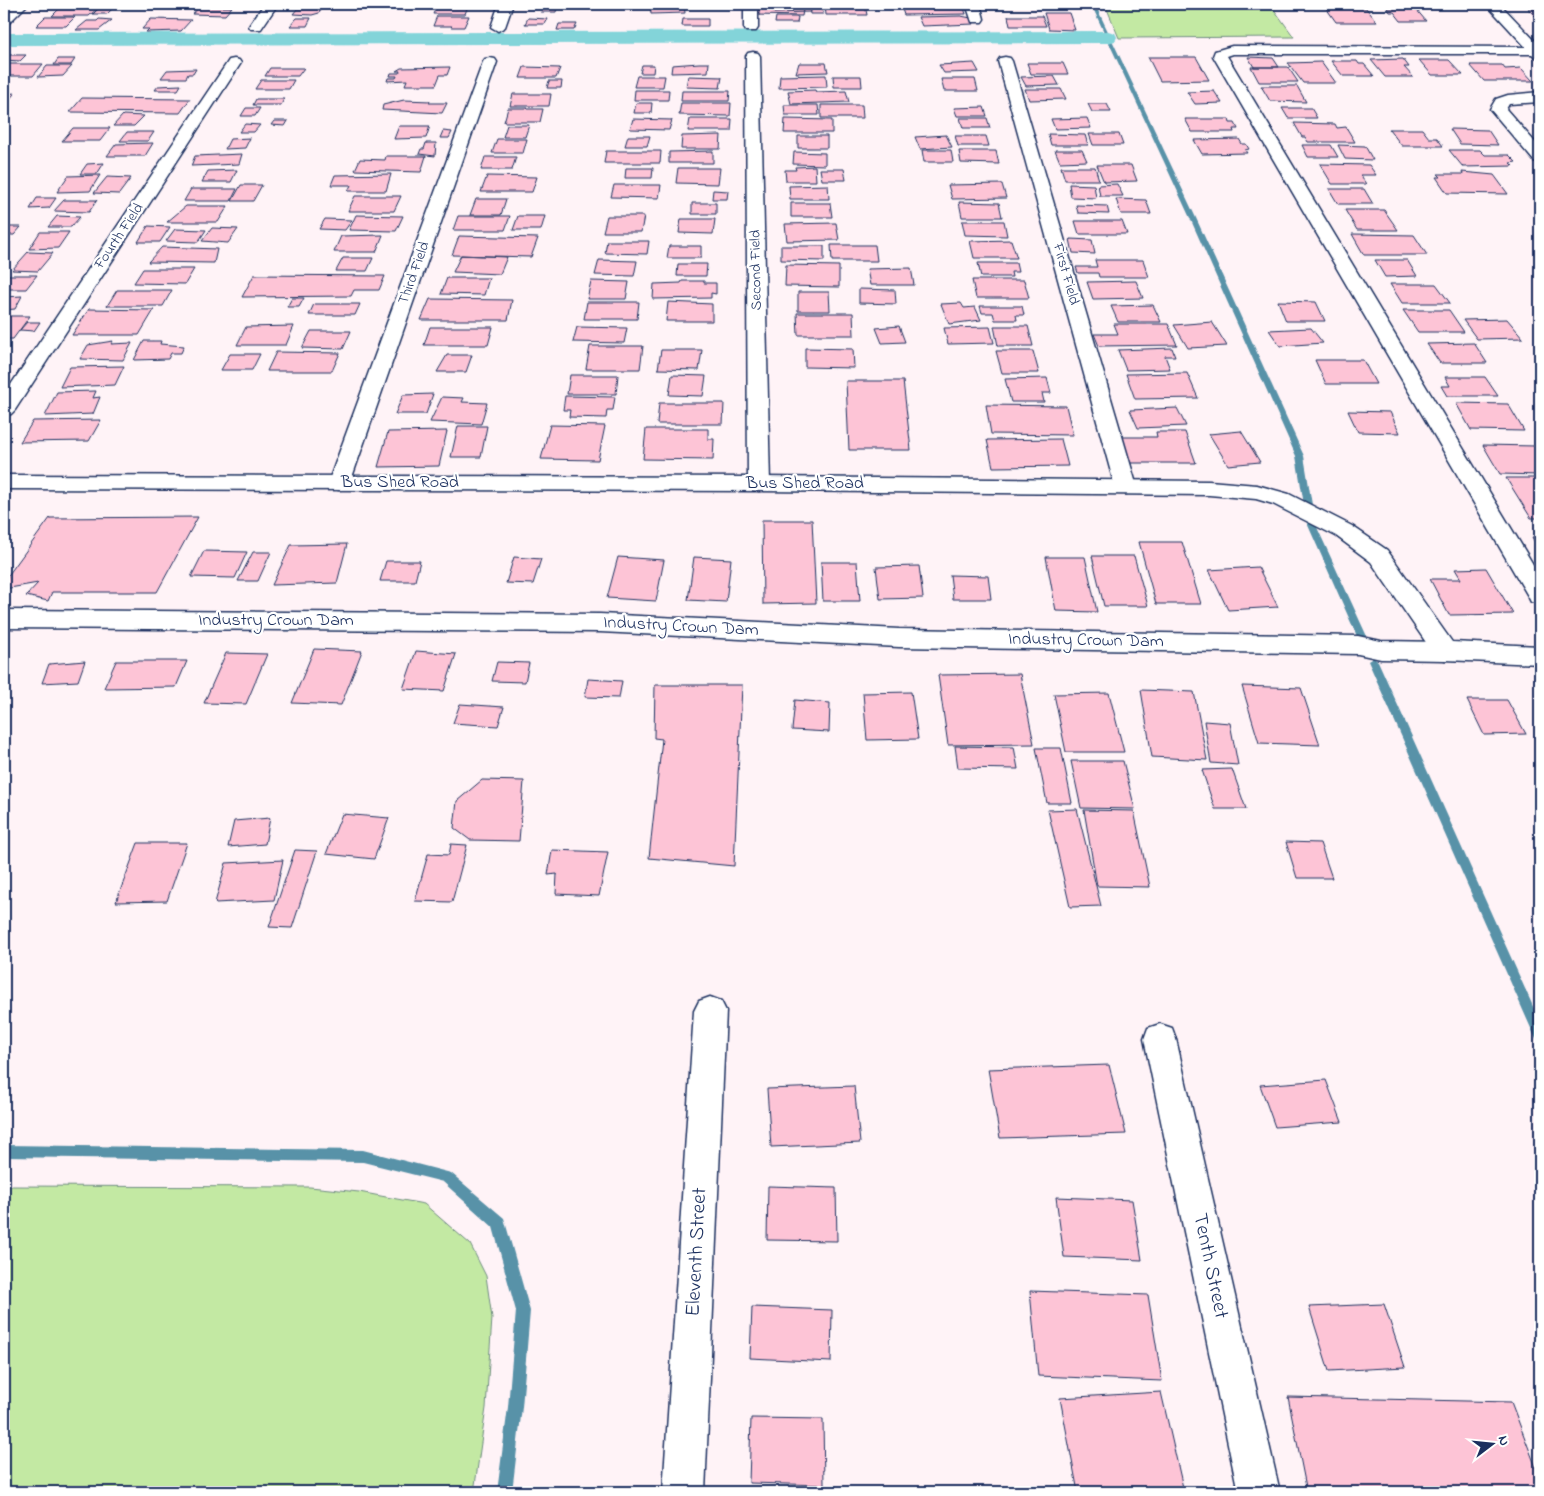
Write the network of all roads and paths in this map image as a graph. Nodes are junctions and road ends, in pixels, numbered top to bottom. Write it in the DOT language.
graph roads {
  1 [pos="21,4"];
  2 [pos="271,4"];
  3 [pos="506,4"];
  4 [pos="751,4"];
  5 [pos="973,4"];
  6 [pos="1493,4"];
  7 [pos="976,19"];
  8 [pos="4,20"];
  9 [pos="256,26"];
  10 [pos="498,27"];
  11 [pos="751,28"];
  12 [pos="1539,46"];
  13 [pos="753,56"];
  14 [pos="1005,61"];
  15 [pos="490,62"];
  16 [pos="234,63"];
  17 [pos="1540,97"];
  18 [pos="1540,158"];
  19 [pos="4,410"];
  20 [pos="4,482"];
  21 [pos="339,483"];
  22 [pos="759,484"];
  23 [pos="1126,487"];
  24 [pos="1540,596"];
  25 [pos="4,619"];
  26 [pos="1445,651"];
  27 [pos="1540,655"];
  28 [pos="710,1011"];
  29 [pos="1160,1039"];
  30 [pos="684,1492"];
  31 [pos="1259,1492"];
  1 -- 8 [label="street"];
  2 -- 9 [label="street"];
  3 -- 10 [label="street"];
  4 -- 11 [label="street"];
  5 -- 7 [label="street"];
  6 -- 12 [label="street"];
  12 -- 24 [label="street"];
  13 -- 22 [label="street, Second Field"];
  14 -- 23 [label="street, First Field"];
  15 -- 21 [label="street, Third Field"];
  16 -- 19 [label="street, Fourth Field"];
  17 -- 18 [label="street"];
  20 -- 21 [label="street, Bus Shed Road"];
  21 -- 22 [label="street, Bus Shed Road"];
  22 -- 23 [label="street, Bus Shed Road"];
  23 -- 26 [label="street, Bus Shed Road"];
  25 -- 26 [label="street, Industry Crown Dam"];
  26 -- 27 [label="street"];
  28 -- 30 [label="street, Eleventh Street"];
  29 -- 31 [label="street, Tenth Street"];
}
